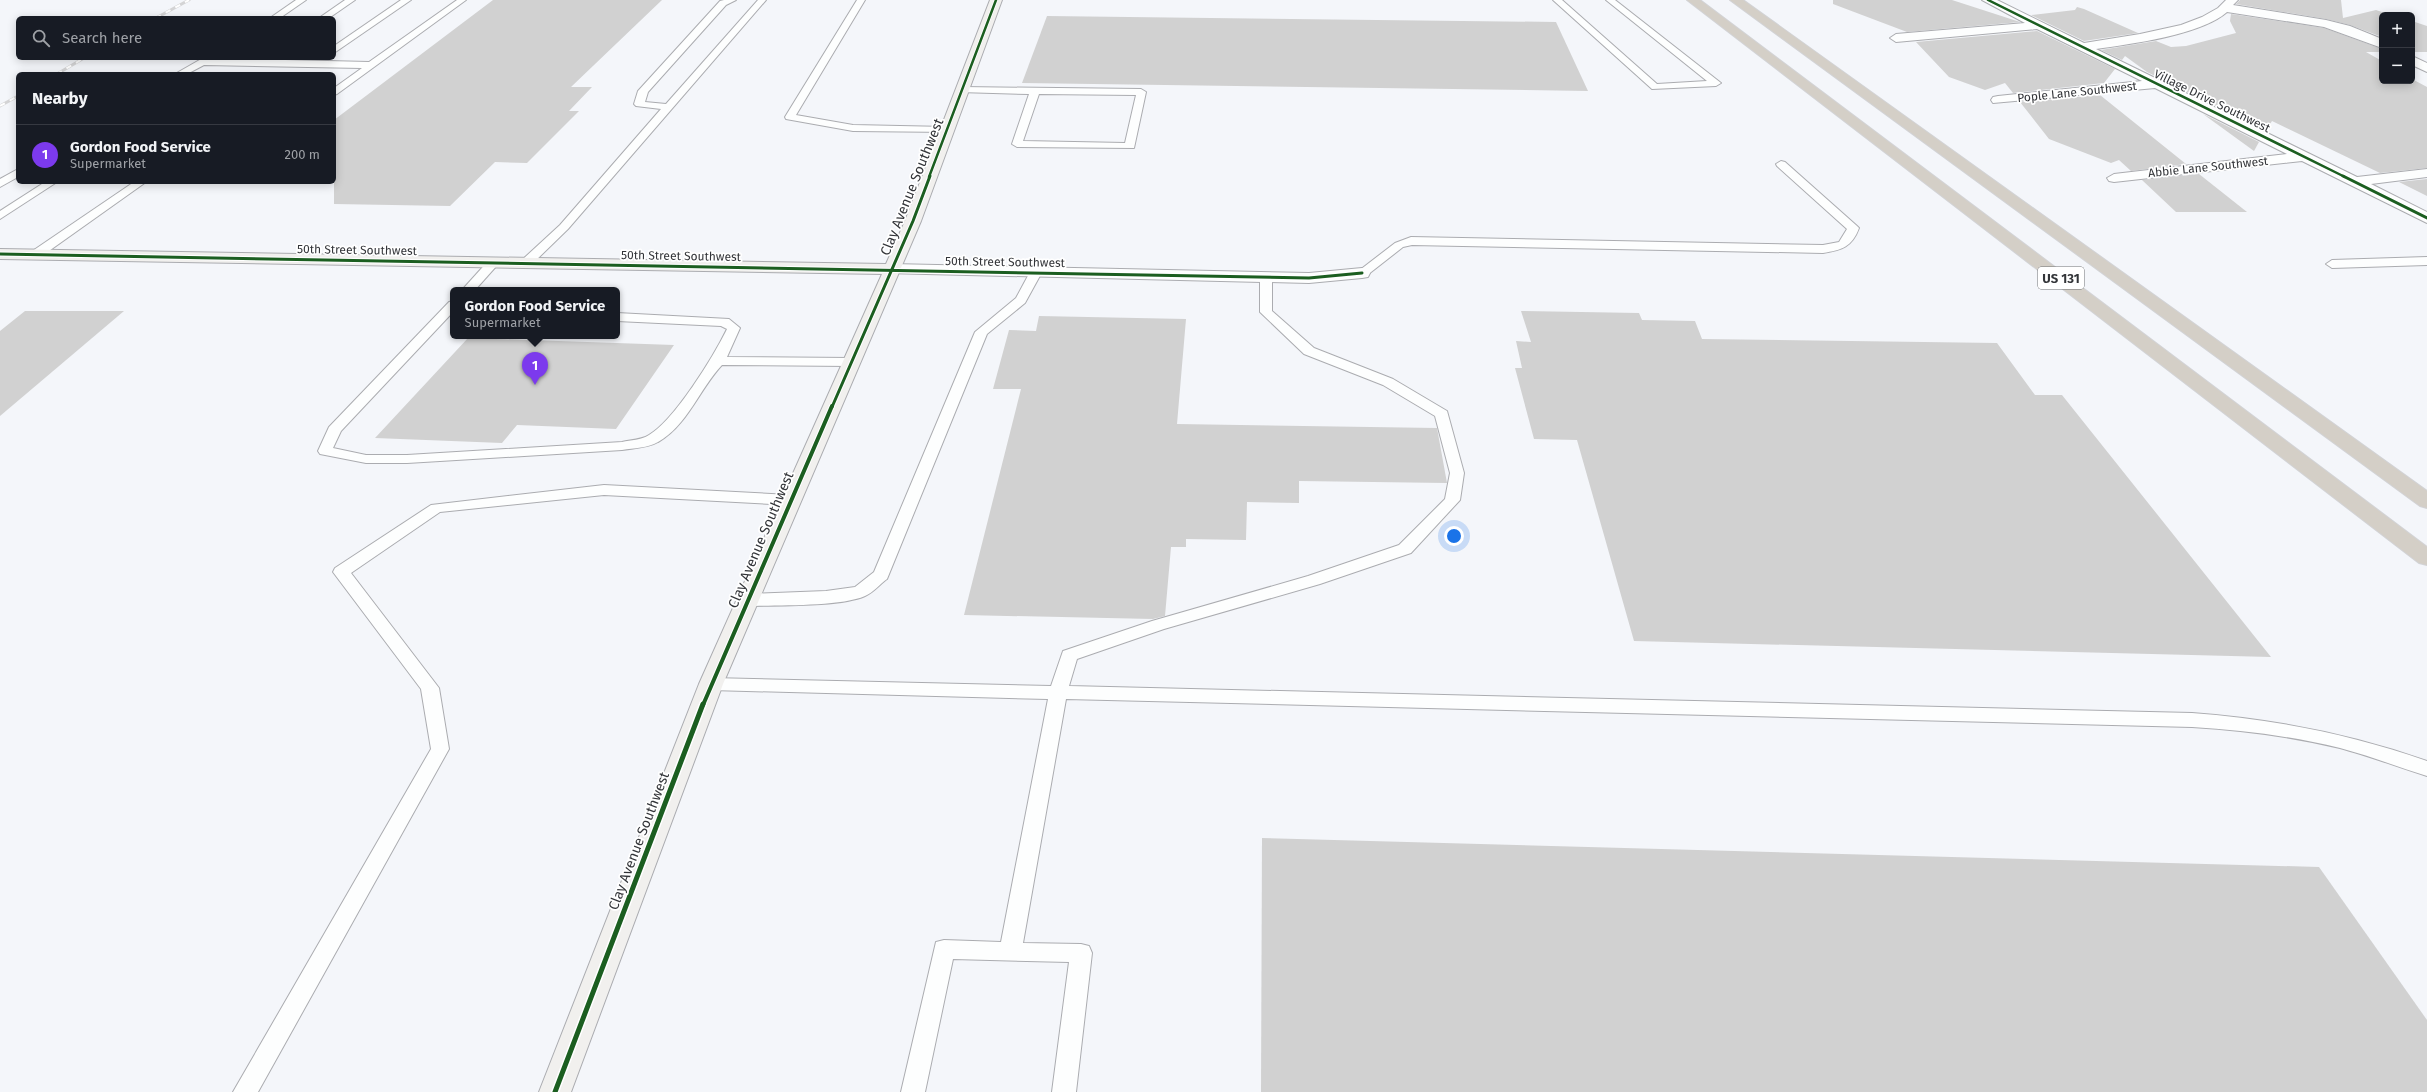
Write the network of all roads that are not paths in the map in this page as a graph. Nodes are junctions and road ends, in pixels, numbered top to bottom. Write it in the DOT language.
graph roads {
  1 [pos="302,0"];
  2 [pos="351,0"];
  3 [pos="407,0"];
  4 [pos="462,0"];
  5 [pos="732,0"];
  6 [pos="762,0"];
  7 [pos="861,0"];
  8 [pos="996,0"];
  9 [pos="1557,0"];
  10 [pos="1610,0"];
  11 [pos="1693,0"];
  12 [pos="1736,0"];
  13 [pos="1741,0"];
  14 [pos="1988,0"];
  15 [pos="2230,4"];
  16 [pos="277,16"];
  17 [pos="326,16"];
  18 [pos="2039,25"];
  19 [pos="1774,28"];
  20 [pos="1896,38"];
  21 [pos="2379,42"];
  22 [pos="2082,47"];
  23 [pos="336,49"];
  24 [pos="207,60"];
  25 [pos="259,60"];
  26 [pos="319,60"];
  27 [pos="2415,62"];
  28 [pos="314,64"];
  29 [pos="372,65"];
  30 [pos="2427,68"];
  31 [pos="184,72"];
  32 [pos="232,72"];
  33 [pos="302,72"];
  34 [pos="2155,84"];
  35 [pos="962,90"];
  36 [pos="336,91"];
  37 [pos="1035,91"];
  38 [pos="1998,100"];
  39 [pos="670,106"];
  40 [pos="947,130"];
  41 [pos="2302,157"];
  42 [pos="1780,164"];
  43 [pos="16,173"];
  44 [pos="2427,173"];
  45 [pos="2114,178"];
  46 [pos="2354,182"];
  47 [pos="0,184"];
  48 [pos="49,184"];
  49 [pos="138,184"];
  50 [pos="0,216"];
  51 [pos="2427,218"];
  52 [pos="0,254"];
  53 [pos="34,255"];
  54 [pos="2427,261"];
  55 [pos="494,262"];
  56 [pos="526,263"];
  57 [pos="2332,264"];
  58 [pos="891,269"];
  59 [pos="1036,272"];
  60 [pos="1362,273"];
  61 [pos="1266,277"];
  62 [pos="471,287"];
  63 [pos="450,311"];
  64 [pos="620,317"];
  65 [pos="718,360"];
  66 [pos="851,362"];
  67 [pos="790,500"];
  68 [pos="2427,501"];
  69 [pos="2427,558"];
  70 [pos="747,600"];
  71 [pos="711,684"];
  72 [pos="1058,692"];
  73 [pos="2427,769"];
  74 [pos="1010,952"];
  75 [pos="245,1092"];
  76 [pos="555,1092"];
  77 [pos="913,1092"];
  78 [pos="1064,1092"];
  1 -- 16 [label="lane"];
  2 -- 17 [label="lane"];
  3 -- 23 [label="lane"];
  4 -- 29 [label="lane"];
  5 -- 39 [label="lane"];
  6 -- 39 [label="lane"];
  7 -- 40 [label="lane"];
  8 -- 35 [label="street, Clay Avenue Southwest"];
  9 -- 10 [label="lane"];
  11 -- 69 [label="highway, US 131"];
  12 -- 19 [label="highway, US 131"];
  13 -- 19 [label="highway"];
  14 -- 18 [label="street, Village Drive Southwest"];
  15 -- 21 [label="street"];
  15 -- 22 [label="street"];
  18 -- 20 [label="street"];
  18 -- 22 [label="street, Village Drive Southwest"];
  19 -- 68 [label="highway, US 131"];
  22 -- 34 [label="street, Village Drive Southwest"];
  24 -- 25 [label="lane"];
  24 -- 31 [label="lane"];
  25 -- 28 [label="lane"];
  25 -- 32 [label="lane"];
  26 -- 28 [label="lane"];
  27 -- 30 [label="street"];
  28 -- 29 [label="lane"];
  28 -- 33 [label="lane"];
  29 -- 36 [label="lane"];
  34 -- 38 [label="street, Pople Lane Southwest"];
  34 -- 41 [label="street, Village Drive Southwest"];
  35 -- 37 [label="lane"];
  35 -- 40 [label="street, Clay Avenue Southwest"];
  37 -- 37 [label="lane"];
  39 -- 56 [label="lane"];
  40 -- 58 [label="street, Clay Avenue Southwest"];
  41 -- 45 [label="street, Abbie Lane Southwest"];
  41 -- 46 [label="street, Village Drive Southwest"];
  42 -- 60 [label="lane"];
  43 -- 47 [label="lane"];
  44 -- 46 [label="street"];
  46 -- 51 [label="street, Village Drive Southwest"];
  48 -- 50 [label="lane"];
  49 -- 53 [label="lane"];
  52 -- 53 [label="street, 50th Street Southwest"];
  53 -- 55 [label="street, 50th Street Southwest"];
  54 -- 57 [label="lane"];
  55 -- 56 [label="street, 50th Street Southwest"];
  55 -- 62 [label="lane"];
  56 -- 58 [label="street, 50th Street Southwest"];
  58 -- 59 [label="street, 50th Street Southwest"];
  58 -- 66 [label="street, Clay Avenue Southwest"];
  59 -- 61 [label="street, 50th Street Southwest"];
  59 -- 70 [label="lane"];
  60 -- 61 [label="street, 50th Street Southwest"];
  61 -- 72 [label="lane"];
  63 -- 65 [label="lane"];
  64 -- 65 [label="lane"];
  65 -- 66 [label="lane"];
  66 -- 67 [label="street, Clay Avenue Southwest"];
  67 -- 70 [label="street, Clay Avenue Southwest"];
  67 -- 75 [label="lane"];
  70 -- 71 [label="street, Clay Avenue Southwest"];
  71 -- 72 [label="lane"];
  71 -- 76 [label="street, Clay Avenue Southwest"];
  72 -- 73 [label="lane"];
  72 -- 74 [label="lane"];
  74 -- 77 [label="lane"];
  74 -- 78 [label="lane"];
}
